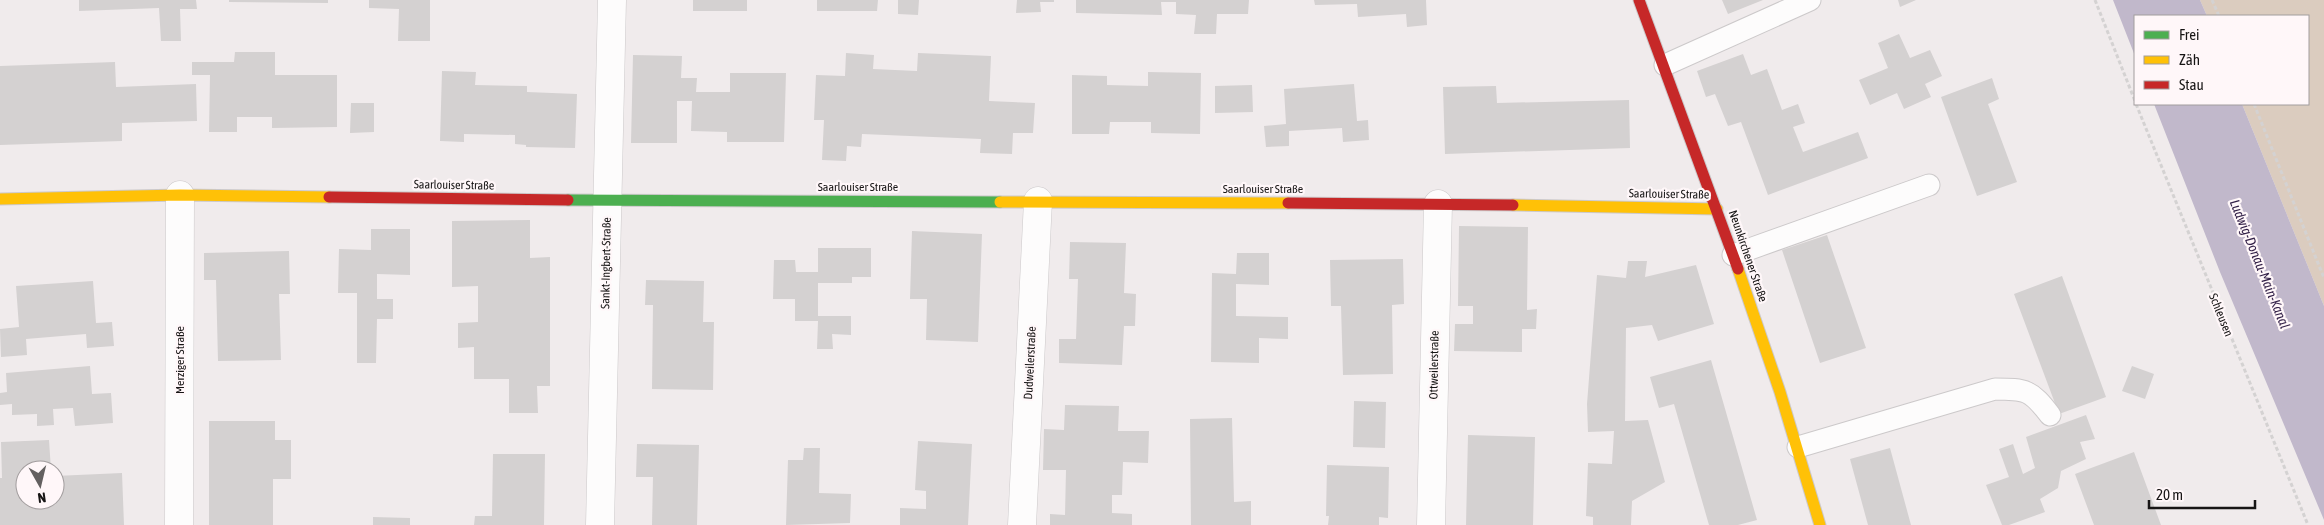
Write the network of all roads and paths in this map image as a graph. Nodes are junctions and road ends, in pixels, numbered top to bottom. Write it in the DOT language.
graph roads {
  1 [pos="612,0"];
  2 [pos="1639,0"];
  3 [pos="1810,0"];
  4 [pos="2095,0"];
  5 [pos="2212,0"];
  6 [pos="2219,15"];
  7 [pos="1664,65"];
  8 [pos="2134,98"];
  9 [pos="2137,105"];
  10 [pos="2254,105"];
  11 [pos="1929,184"];
  12 [pos="180,195"];
  13 [pos="0,199"];
  14 [pos="608,201"];
  15 [pos="1038,201"];
  16 [pos="1438,204"];
  17 [pos="1717,209"];
  18 [pos="1733,255"];
  19 [pos="2324,278"];
  20 [pos="2050,414"];
  21 [pos="1798,447"];
  22 [pos="179,525"];
  23 [pos="600,525"];
  24 [pos="1022,525"];
  25 [pos="1431,525"];
  26 [pos="1820,525"];
  27 [pos="2308,525"];
  1 -- 14 [label="street, Sankt-Ingbert-Straße"];
  2 -- 7 [label="street, Neunkirchener Straße"];
  3 -- 7 [label="lane"];
  4 -- 8 [label="path, Schleusen"];
  5 -- 6 [label="path"];
  7 -- 17 [label="street, Neunkirchener Straße"];
  9 -- 27 [label="path, Schleusen"];
  10 -- 19 [label="path"];
  11 -- 18 [label="lane"];
  12 -- 13 [label="street, Saarlouiser Straße"];
  12 -- 14 [label="street, Saarlouiser Straße"];
  12 -- 22 [label="street, Merziger Straße"];
  14 -- 15 [label="street, Saarlouiser Straße"];
  14 -- 23 [label="street, Sankt-Ingbert-Straße"];
  15 -- 16 [label="street, Saarlouiser Straße"];
  15 -- 24 [label="street, Dudweilerstraße"];
  16 -- 17 [label="street, Saarlouiser Straße"];
  16 -- 25 [label="street, Ottweilerstraße"];
  17 -- 18 [label="street, Neunkirchener Straße"];
  18 -- 21 [label="street, Neunkirchener Straße"];
  20 -- 21 [label="lane"];
  21 -- 26 [label="street, Neunkirchener Straße"];
}
